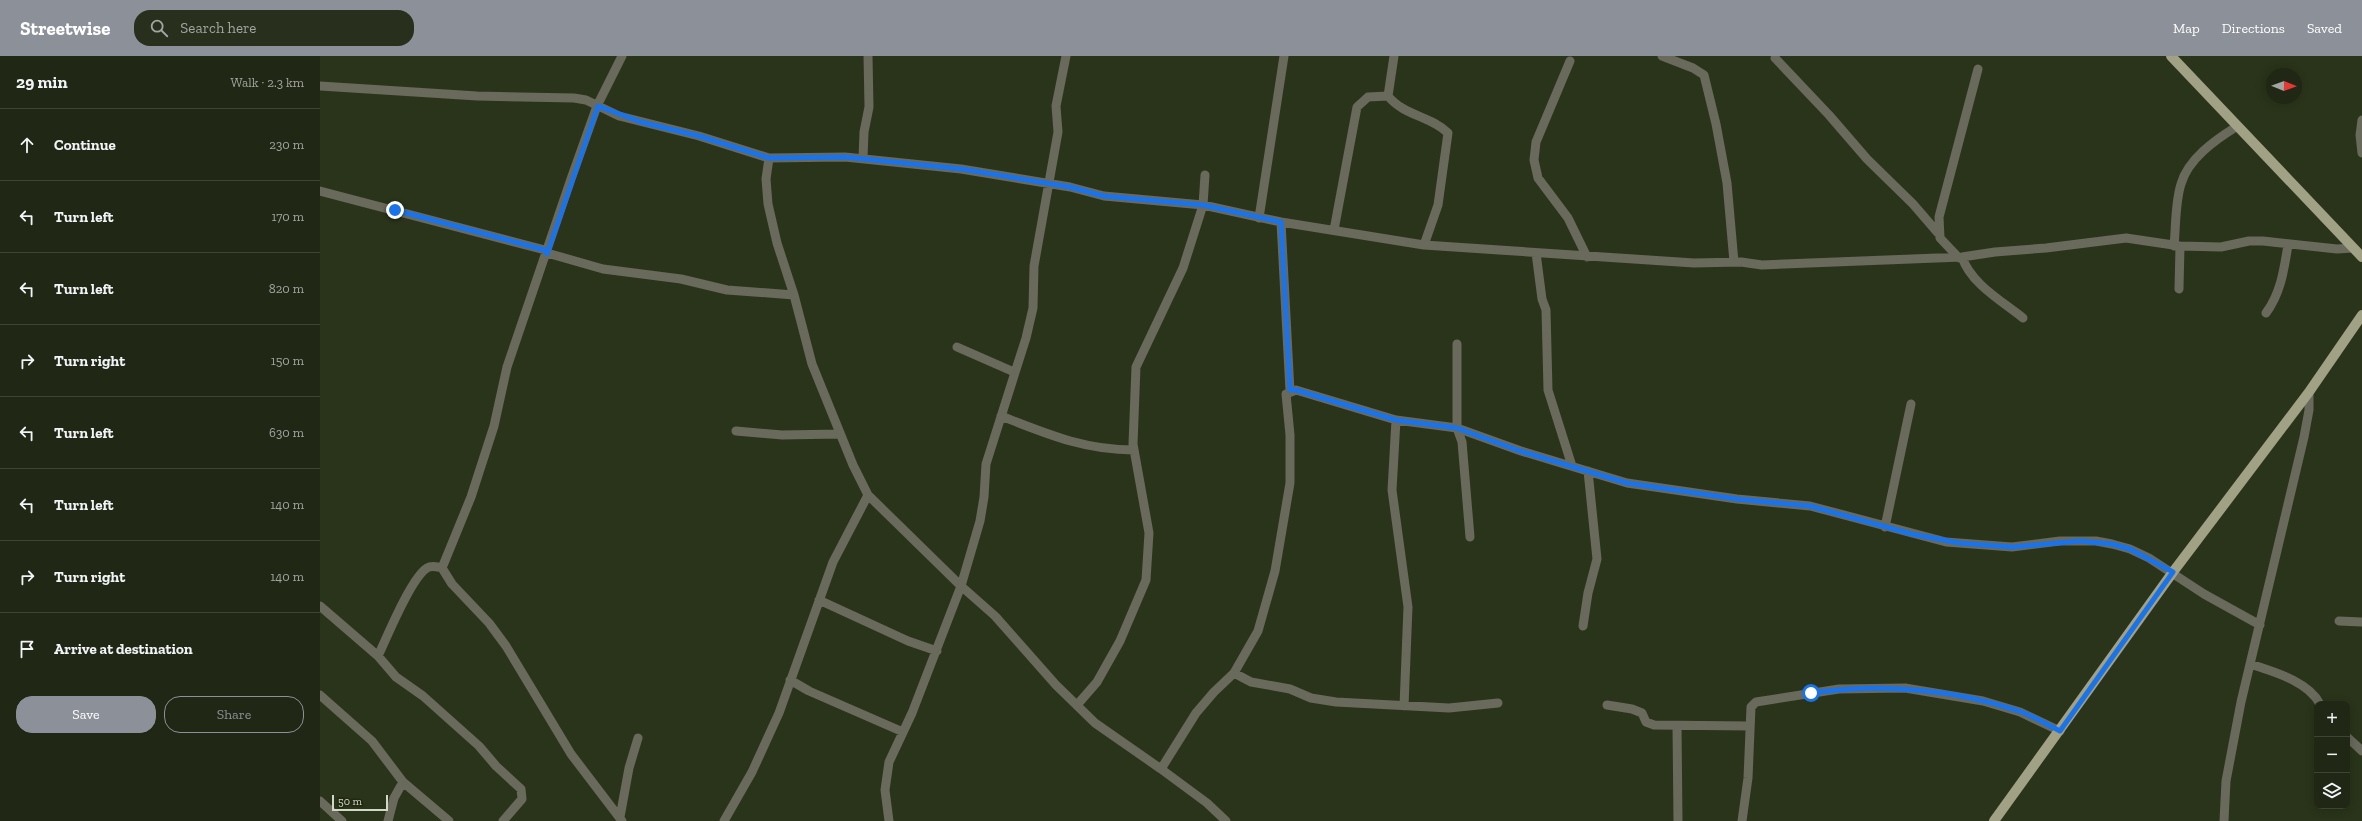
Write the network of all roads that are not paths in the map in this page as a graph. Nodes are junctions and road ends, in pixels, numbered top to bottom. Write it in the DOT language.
graph roads {
  1 [pos="622,56"];
  2 [pos="868,56"];
  3 [pos="1066,56"];
  4 [pos="1284,56"];
  5 [pos="1394,56"];
  6 [pos="1662,56"];
  7 [pos="2172,56"];
  8 [pos="1775,58"];
  9 [pos="1570,61"];
  10 [pos="1978,69"];
  11 [pos="320,86"];
  12 [pos="1388,96"];
  13 [pos="598,106"];
  14 [pos="2362,120"];
  15 [pos="2236,127"];
  16 [pos="2362,153"];
  17 [pos="769,158"];
  18 [pos="863,158"];
  19 [pos="1205,175"];
  20 [pos="1048,185"];
  21 [pos="320,191"];
  22 [pos="1203,205"];
  23 [pos="1259,218"];
  24 [pos="1281,222"];
  25 [pos="1334,230"];
  26 [pos="1938,233"];
  27 [pos="1424,245"];
  28 [pos="2288,245"];
  29 [pos="2177,246"];
  30 [pos="2353,248"];
  31 [pos="1536,253"];
  32 [pos="547,254"];
  33 [pos="1587,257"];
  34 [pos="1960,257"];
  35 [pos="2362,258"];
  36 [pos="1734,262"];
  37 [pos="2179,288"];
  38 [pos="794,295"];
  39 [pos="2266,313"];
  40 [pos="2362,315"];
  41 [pos="2023,318"];
  42 [pos="1457,344"];
  43 [pos="957,347"];
  44 [pos="1014,372"];
  45 [pos="1290,390"];
  46 [pos="2308,392"];
  47 [pos="1911,404"];
  48 [pos="1001,416"];
  49 [pos="1396,420"];
  50 [pos="1457,428"];
  51 [pos="736,431"];
  52 [pos="840,434"];
  53 [pos="1134,450"];
  54 [pos="1572,466"];
  55 [pos="1588,471"];
  56 [pos="868,495"];
  57 [pos="1885,527"];
  58 [pos="1470,537"];
  59 [pos="442,568"];
  60 [pos="2173,572"];
  61 [pos="961,586"];
  62 [pos="819,600"];
  63 [pos="320,606"];
  64 [pos="2339,621"];
  65 [pos="2362,622"];
  66 [pos="2260,625"];
  67 [pos="1583,626"];
  68 [pos="937,651"];
  69 [pos="378,656"];
  70 [pos="2250,664"];
  71 [pos="1234,673"];
  72 [pos="790,680"];
  73 [pos="320,695"];
  74 [pos="2319,701"];
  75 [pos="1498,703"];
  76 [pos="1077,705"];
  77 [pos="1607,705"];
  78 [pos="1404,706"];
  79 [pos="1677,726"];
  80 [pos="1750,726"];
  81 [pos="2060,731"];
  82 [pos="903,732"];
  83 [pos="638,738"];
  84 [pos="2350,740"];
  85 [pos="2362,751"];
  86 [pos="1161,769"];
  87 [pos="403,782"];
  88 [pos="320,801"];
  89 [pos="621,819"];
  90 [pos="342,821"];
  91 [pos="388,821"];
  92 [pos="449,821"];
  93 [pos="503,821"];
  94 [pos="724,821"];
  95 [pos="888,821"];
  96 [pos="1226,821"];
  97 [pos="1678,821"];
  98 [pos="1742,821"];
  99 [pos="1994,821"];
  100 [pos="2224,821"];
  1 -- 13 [label="street"];
  2 -- 18 [label="street"];
  3 -- 20 [label="street"];
  4 -- 23 [label="street"];
  5 -- 12 [label="street"];
  6 -- 36 [label="street"];
  7 -- 15 [label="main road"];
  8 -- 26 [label="street"];
  9 -- 33 [label="street"];
  10 -- 26 [label="street"];
  11 -- 13 [label="street"];
  12 -- 25 [label="street"];
  12 -- 27 [label="street"];
  13 -- 17 [label="street"];
  13 -- 32 [label="street"];
  14 -- 16 [label="street"];
  15 -- 29 [label="street"];
  15 -- 30 [label="main road"];
  17 -- 18 [label="street"];
  17 -- 38 [label="street"];
  18 -- 20 [label="street"];
  19 -- 22 [label="street"];
  20 -- 22 [label="street"];
  20 -- 44 [label="street"];
  21 -- 32 [label="street"];
  22 -- 23 [label="street"];
  22 -- 53 [label="street"];
  23 -- 24 [label="street"];
  24 -- 25 [label="street"];
  24 -- 45 [label="street"];
  25 -- 27 [label="street"];
  26 -- 34 [label="street"];
  27 -- 31 [label="street"];
  28 -- 29 [label="street"];
  28 -- 30 [label="street"];
  28 -- 39 [label="street"];
  29 -- 34 [label="street"];
  29 -- 37 [label="street"];
  30 -- 35 [label="main road"];
  31 -- 33 [label="street"];
  31 -- 54 [label="street"];
  32 -- 38 [label="street"];
  32 -- 59 [label="street"];
  33 -- 36 [label="street"];
  34 -- 36 [label="street"];
  34 -- 41 [label="street"];
  38 -- 52 [label="street"];
  40 -- 46 [label="main road"];
  42 -- 50 [label="street"];
  43 -- 44 [label="street"];
  44 -- 48 [label="street"];
  45 -- 49 [label="street"];
  45 -- 71 [label="street"];
  46 -- 60 [label="main road"];
  46 -- 66 [label="street"];
  47 -- 57 [label="street"];
  48 -- 53 [label="street"];
  48 -- 61 [label="street"];
  49 -- 50 [label="street"];
  49 -- 78 [label="street"];
  50 -- 54 [label="street"];
  50 -- 58 [label="street"];
  51 -- 52 [label="street"];
  52 -- 56 [label="street"];
  53 -- 76 [label="street"];
  54 -- 55 [label="street"];
  55 -- 57 [label="street"];
  55 -- 67 [label="street"];
  56 -- 61 [label="street"];
  56 -- 62 [label="street"];
  57 -- 60 [label="street"];
  59 -- 69 [label="street"];
  59 -- 89 [label="street"];
  60 -- 66 [label="street"];
  60 -- 81 [label="main road"];
  61 -- 68 [label="street"];
  61 -- 76 [label="street"];
  62 -- 68 [label="street"];
  62 -- 72 [label="street"];
  63 -- 69 [label="street"];
  64 -- 65 [label="street"];
  66 -- 70 [label="street"];
  68 -- 82 [label="street"];
  69 -- 93 [label="street"];
  70 -- 74 [label="street"];
  70 -- 100 [label="street"];
  71 -- 78 [label="street"];
  71 -- 86 [label="street"];
  72 -- 82 [label="street"];
  72 -- 94 [label="street"];
  73 -- 87 [label="street"];
  75 -- 78 [label="street"];
  76 -- 86 [label="street"];
  77 -- 79 [label="street"];
  79 -- 80 [label="street"];
  79 -- 97 [label="street"];
  80 -- 81 [label="street"];
  80 -- 98 [label="street"];
  81 -- 99 [label="main road"];
  82 -- 95 [label="street"];
  83 -- 89 [label="street"];
  84 -- 85 [label="street"];
  86 -- 96 [label="street"];
  87 -- 91 [label="street"];
  87 -- 92 [label="street"];
  88 -- 90 [label="street"];
}
